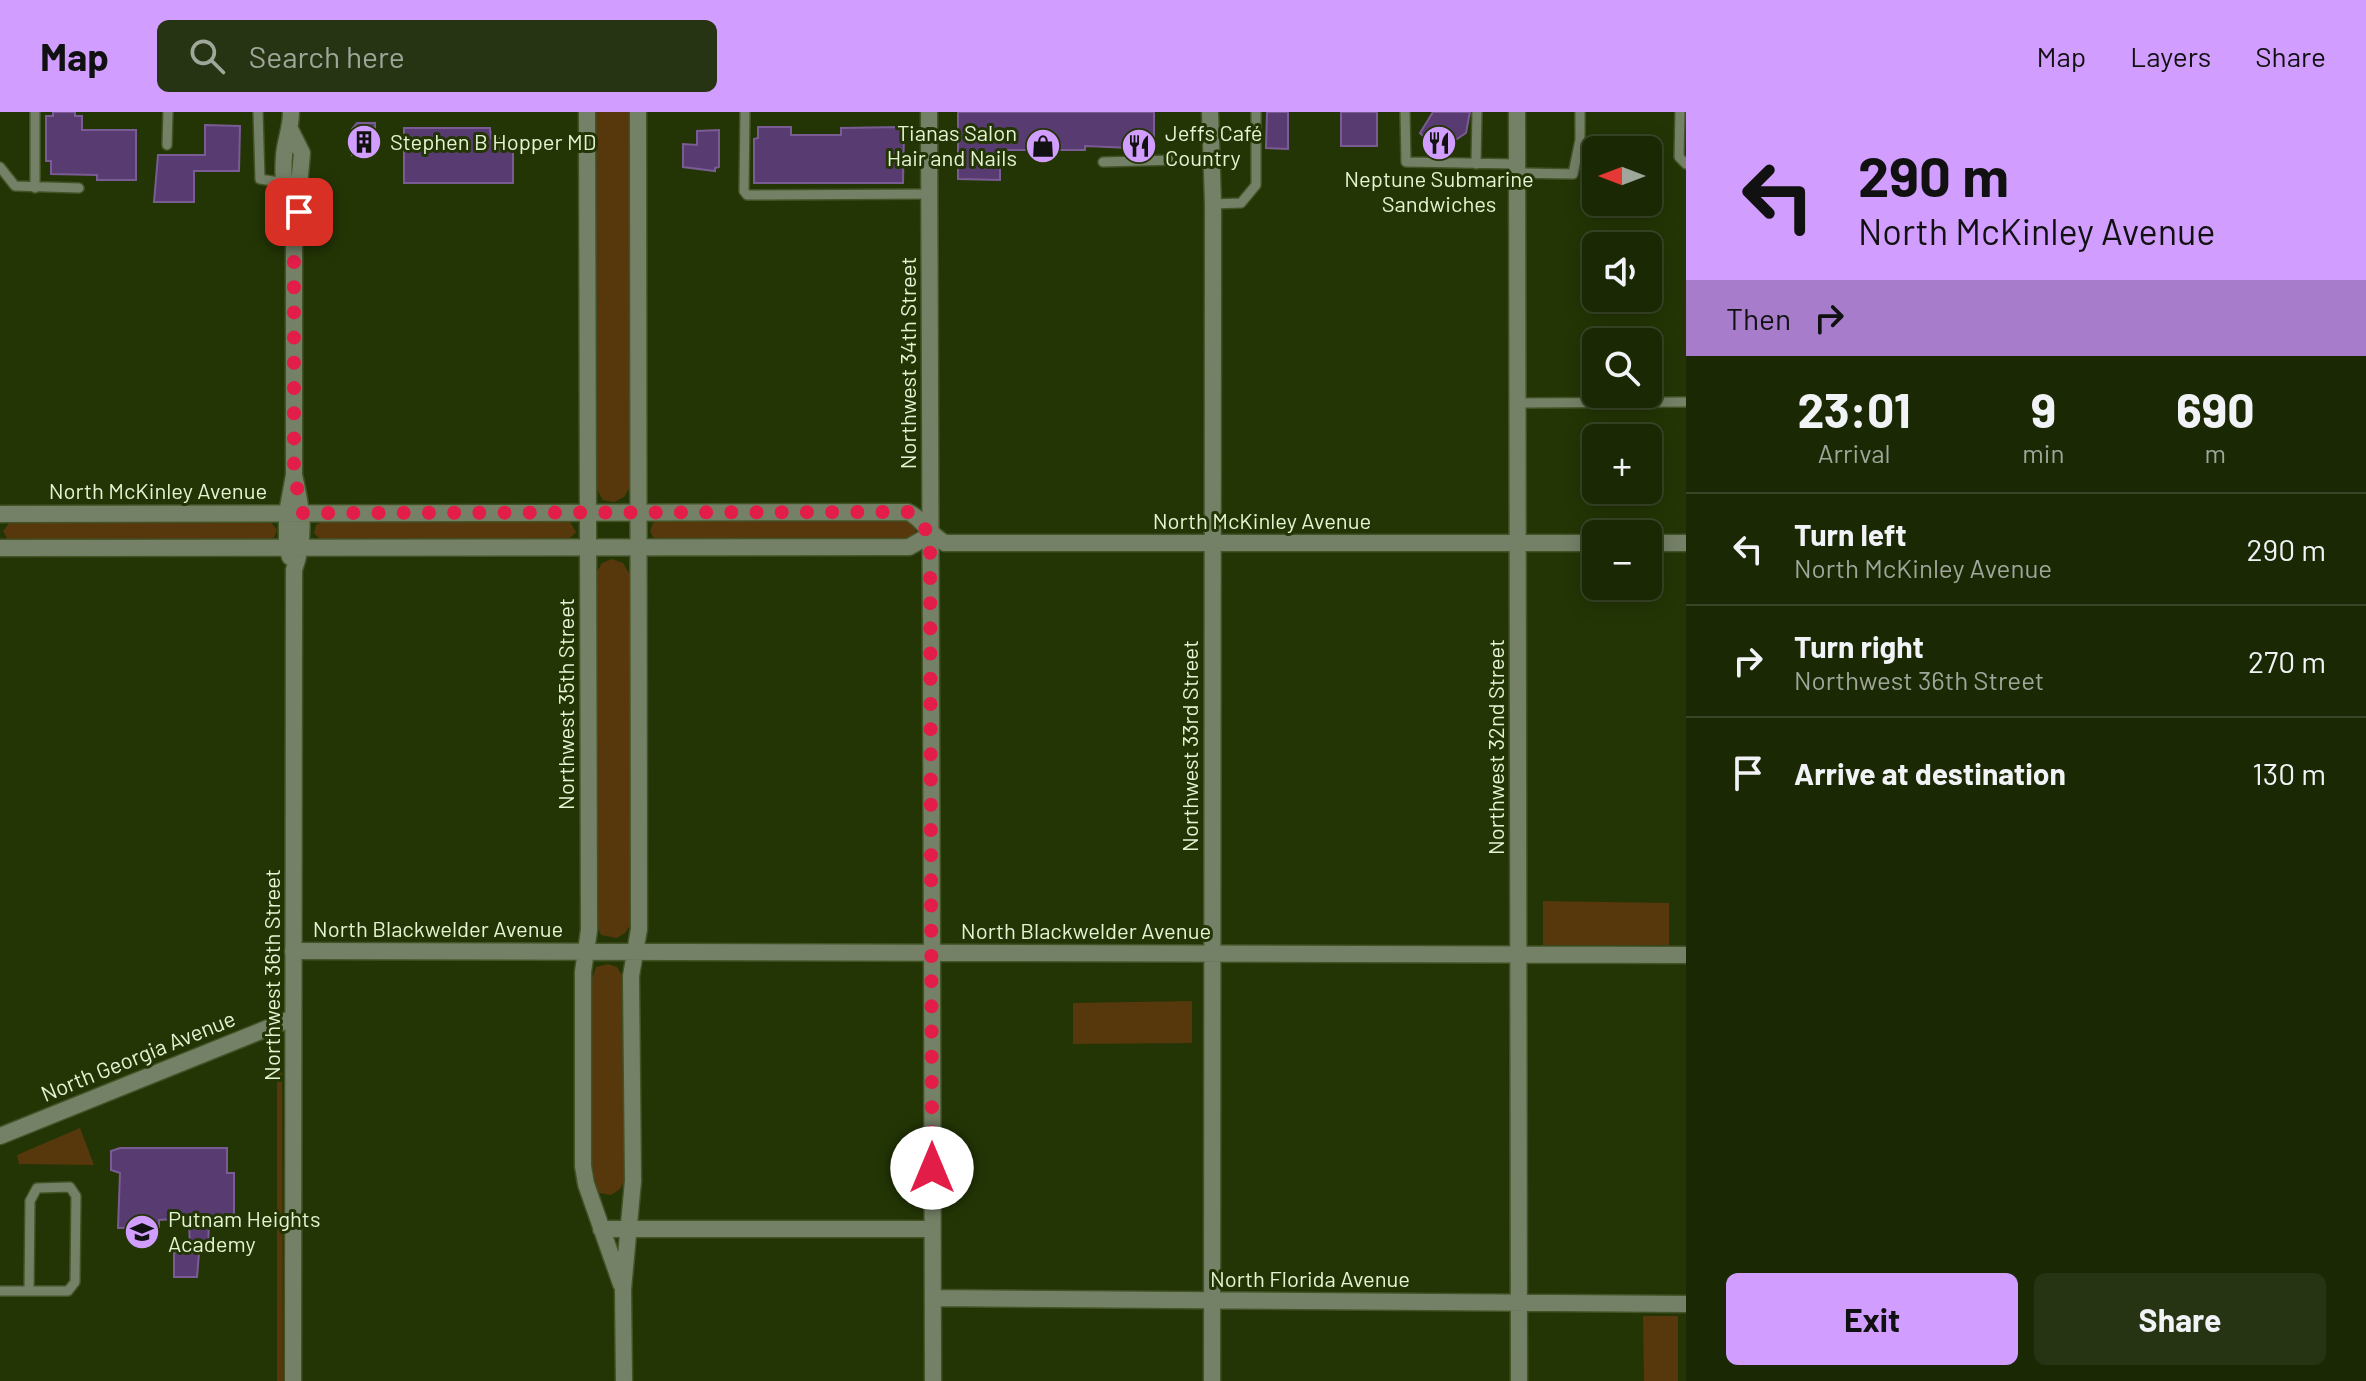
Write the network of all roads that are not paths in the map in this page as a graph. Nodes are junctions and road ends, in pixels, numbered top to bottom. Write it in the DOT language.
graph roads {
  1 [pos="35,112"];
  2 [pos="168,112"];
  3 [pos="258,112"];
  4 [pos="291,112"];
  5 [pos="587,112"];
  6 [pos="638,112"];
  7 [pos="745,112"];
  8 [pos="929,112"];
  9 [pos="1210,112"];
  10 [pos="1256,112"];
  11 [pos="1405,112"];
  12 [pos="1477,112"];
  13 [pos="1517,112"];
  14 [pos="1580,112"];
  15 [pos="1680,112"];
  16 [pos="291,131"];
  17 [pos="167,145"];
  18 [pos="1210,159"];
  19 [pos="1103,162"];
  20 [pos="1476,164"];
  21 [pos="1686,164"];
  22 [pos="0,167"];
  23 [pos="1517,169"];
  24 [pos="285,183"];
  25 [pos="35,188"];
  26 [pos="79,188"];
  27 [pos="929,194"];
  28 [pos="1213,204"];
  29 [pos="294,242"];
  30 [pos="1686,402"];
  31 [pos="1517,403"];
  32 [pos="588,512"];
  33 [pos="295,513"];
  34 [pos="637,513"];
  35 [pos="0,514"];
  36 [pos="930,535"];
  37 [pos="1213,543"];
  38 [pos="1517,543"];
  39 [pos="1582,543"];
  40 [pos="1662,543"];
  41 [pos="1686,543"];
  42 [pos="637,546"];
  43 [pos="588,547"];
  44 [pos="0,548"];
  45 [pos="294,548"];
  46 [pos="293,951"];
  47 [pos="586,951"];
  48 [pos="635,952"];
  49 [pos="932,953"];
  50 [pos="1212,953"];
  51 [pos="1519,954"];
  52 [pos="1686,955"];
  53 [pos="293,1018"];
  54 [pos="0,1136"];
  55 [pos="601,1229"];
  56 [pos="628,1229"];
  57 [pos="932,1229"];
  58 [pos="623,1289"];
  59 [pos="0,1291"];
  60 [pos="29,1291"];
  61 [pos="933,1298"];
  62 [pos="1212,1300"];
  63 [pos="1519,1303"];
  64 [pos="1686,1304"];
  65 [pos="293,1381"];
  66 [pos="624,1381"];
  67 [pos="933,1381"];
  68 [pos="1212,1381"];
  69 [pos="1519,1381"];
  1 -- 25 [label="lane"];
  2 -- 17 [label="lane"];
  3 -- 24 [label="lane"];
  4 -- 16 [label="street, Northwest 36th Street"];
  5 -- 32 [label="street, Northwest 35th Street"];
  6 -- 34 [label="street, Northwest 35th Street"];
  7 -- 27 [label="lane"];
  8 -- 27 [label="street, Northwest 34th Street"];
  9 -- 18 [label="street, Northwest 33rd Street"];
  10 -- 28 [label="lane"];
  11 -- 20 [label="lane"];
  12 -- 20 [label="lane"];
  13 -- 23 [label="street, Northwest 32nd Street"];
  14 -- 23 [label="lane"];
  15 -- 21 [label="lane"];
  16 -- 24 [label="street, Northwest 36th Street"];
  16 -- 29 [label="street, Northwest 36th Street"];
  18 -- 19 [label="lane"];
  18 -- 28 [label="street, Northwest 33rd Street"];
  20 -- 23 [label="lane"];
  22 -- 25 [label="lane"];
  23 -- 31 [label="street, Northwest 32nd Street"];
  24 -- 29 [label="street, Northwest 36th Street"];
  25 -- 26 [label="lane"];
  27 -- 36 [label="street, Northwest 34th Street"];
  28 -- 37 [label="street, Northwest 33rd Street"];
  29 -- 33 [label="street, Northwest 36th Street"];
  30 -- 31 [label="lane"];
  31 -- 38 [label="street, Northwest 32nd Street"];
  32 -- 33 [label="street, North McKinley Avenue"];
  32 -- 34 [label="street, North McKinley Avenue"];
  32 -- 43 [label="street, Northwest 35th Street"];
  33 -- 35 [label="street, North McKinley Avenue"];
  33 -- 45 [label="street, Northwest 36th Street"];
  34 -- 36 [label="street, North McKinley Avenue"];
  34 -- 42 [label="street, Northwest 35th Street"];
  36 -- 37 [label="street, North McKinley Avenue"];
  36 -- 42 [label="street, North McKinley Avenue"];
  36 -- 49 [label="street, Northwest 34th Street"];
  37 -- 38 [label="street, North McKinley Avenue"];
  37 -- 50 [label="street, Northwest 33rd Street"];
  38 -- 39 [label="street, North McKinley Avenue"];
  38 -- 51 [label="street, Northwest 32nd Street"];
  40 -- 41 [label="street"];
  42 -- 43 [label="street, North McKinley Avenue"];
  42 -- 48 [label="street, Northwest 35th Street"];
  43 -- 45 [label="street, North McKinley Avenue"];
  43 -- 47 [label="street, Northwest 35th Street"];
  44 -- 45 [label="street, North McKinley Avenue"];
  45 -- 46 [label="street, Northwest 36th Street"];
  46 -- 47 [label="street, North Blackwelder Avenue"];
  46 -- 53 [label="street, Northwest 36th Street"];
  47 -- 48 [label="street, North Blackwelder Avenue"];
  47 -- 55 [label="street, Northwest 35th Street"];
  48 -- 49 [label="street, North Blackwelder Avenue"];
  48 -- 56 [label="street, Northwest 35th Street"];
  49 -- 50 [label="street, North Blackwelder Avenue"];
  49 -- 57 [label="street, Northwest 34th Street"];
  50 -- 51 [label="street, North Blackwelder Avenue"];
  50 -- 62 [label="street, Northwest 33rd Street"];
  51 -- 52 [label="street, North Blackwelder Avenue"];
  51 -- 63 [label="street, Northwest 32nd Street"];
  53 -- 54 [label="street, North Georgia Avenue"];
  53 -- 65 [label="street, Northwest 36th Street"];
  55 -- 56 [label="street"];
  55 -- 58 [label="street, Northwest 35th Street"];
  56 -- 57 [label="street"];
  56 -- 58 [label="street, Northwest 35th Street"];
  57 -- 61 [label="street, Northwest 34th Street"];
  58 -- 66 [label="street, Northwest 35th Street"];
  59 -- 60 [label="lane"];
  60 -- 60 [label="lane"];
  61 -- 62 [label="street, North Florida Avenue"];
  61 -- 67 [label="street, Northwest 34th Street"];
  62 -- 63 [label="street, North Florida Avenue"];
  62 -- 68 [label="street, Northwest 33rd Street"];
  63 -- 64 [label="street, North Florida Avenue"];
  63 -- 69 [label="street, Northwest 32nd Street"];
}
